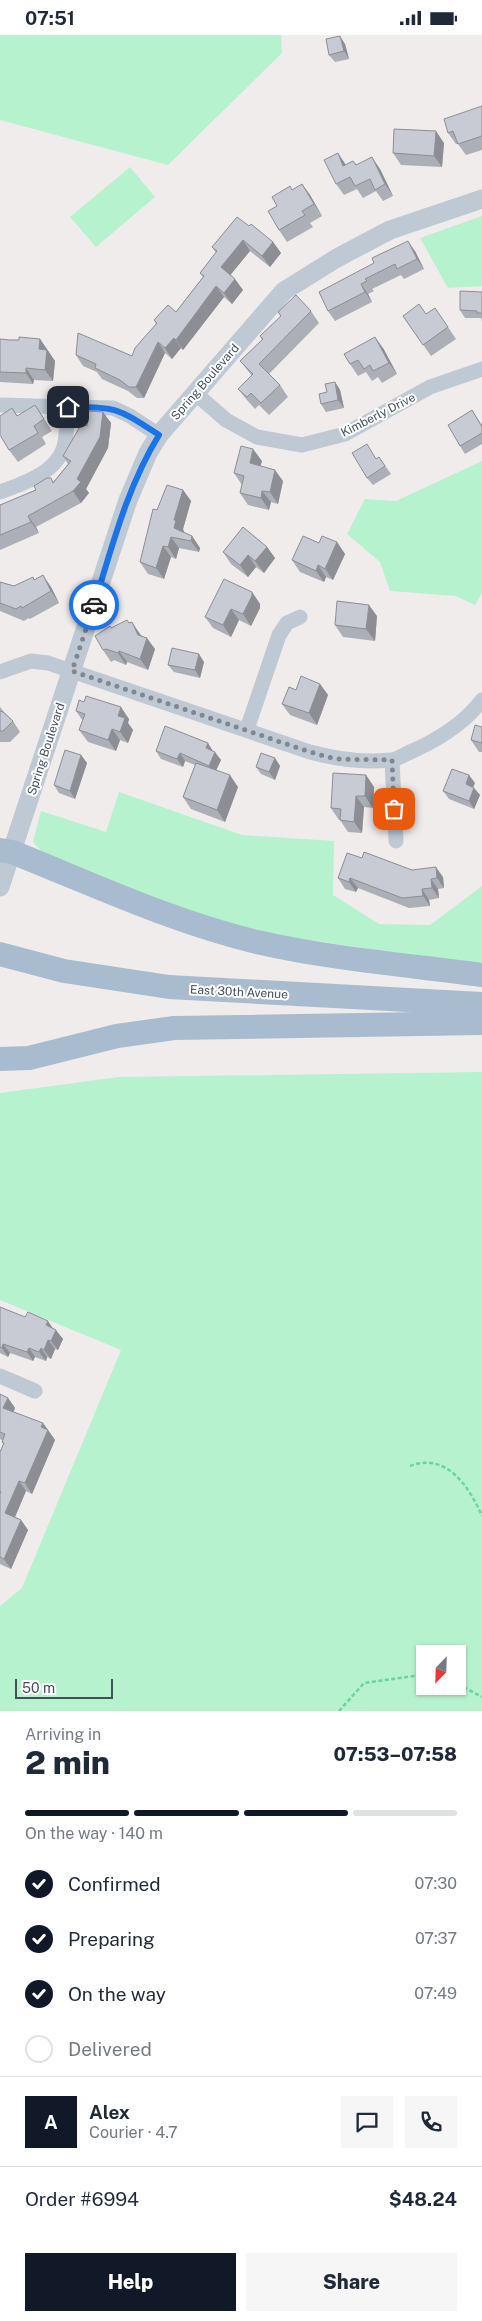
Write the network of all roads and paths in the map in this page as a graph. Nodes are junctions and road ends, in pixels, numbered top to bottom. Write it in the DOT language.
graph roads {
  1 [pos="482,199"];
  2 [pos="482,369"];
  3 [pos="195,393"];
  4 [pos="0,405"];
  5 [pos="68,407"];
  6 [pos="159,435"];
  7 [pos="0,492"];
  8 [pos="300,617"];
  9 [pos="72,671"];
  10 [pos="0,672"];
  11 [pos="482,700"];
  12 [pos="247,729"];
  13 [pos="392,760"];
  14 [pos="396,841"];
  15 [pos="6,851"];
  16 [pos="0,887"];
  17 [pos="0,954"];
  18 [pos="482,975"];
  19 [pos="482,1004"];
  20 [pos="482,1023"];
  21 [pos="0,1059"];
  22 [pos="0,1376"];
  23 [pos="35,1391"];
  24 [pos="410,1466"];
  25 [pos="482,1516"];
  26 [pos="416,1677"];
  27 [pos="466,1688"];
  28 [pos="482,1697"];
  29 [pos="339,1711"];
  1 -- 3 [label="street, Spring Boulevard"];
  2 -- 3 [label="street, Kimberly Drive"];
  3 -- 6 [label="street, Spring Boulevard"];
  4 -- 5 [label="street"];
  5 -- 6 [label="street"];
  5 -- 7 [label="street"];
  6 -- 9 [label="street, Spring Boulevard"];
  8 -- 12 [label="street"];
  9 -- 10 [label="street"];
  9 -- 12 [label="street"];
  9 -- 15 [label="street, Spring Boulevard"];
  11 -- 13 [label="street"];
  12 -- 13 [label="street"];
  13 -- 14 [label="street"];
  15 -- 16 [label="street, Spring Boulevard"];
  15 -- 18 [label="main road"];
  17 -- 19 [label="main road, East 30th Avenue"];
  20 -- 21 [label="main road"];
  22 -- 23 [label="street"];
  24 -- 25 [label="path"];
  26 -- 29 [label="path"];
  27 -- 28 [label="path"];
}
